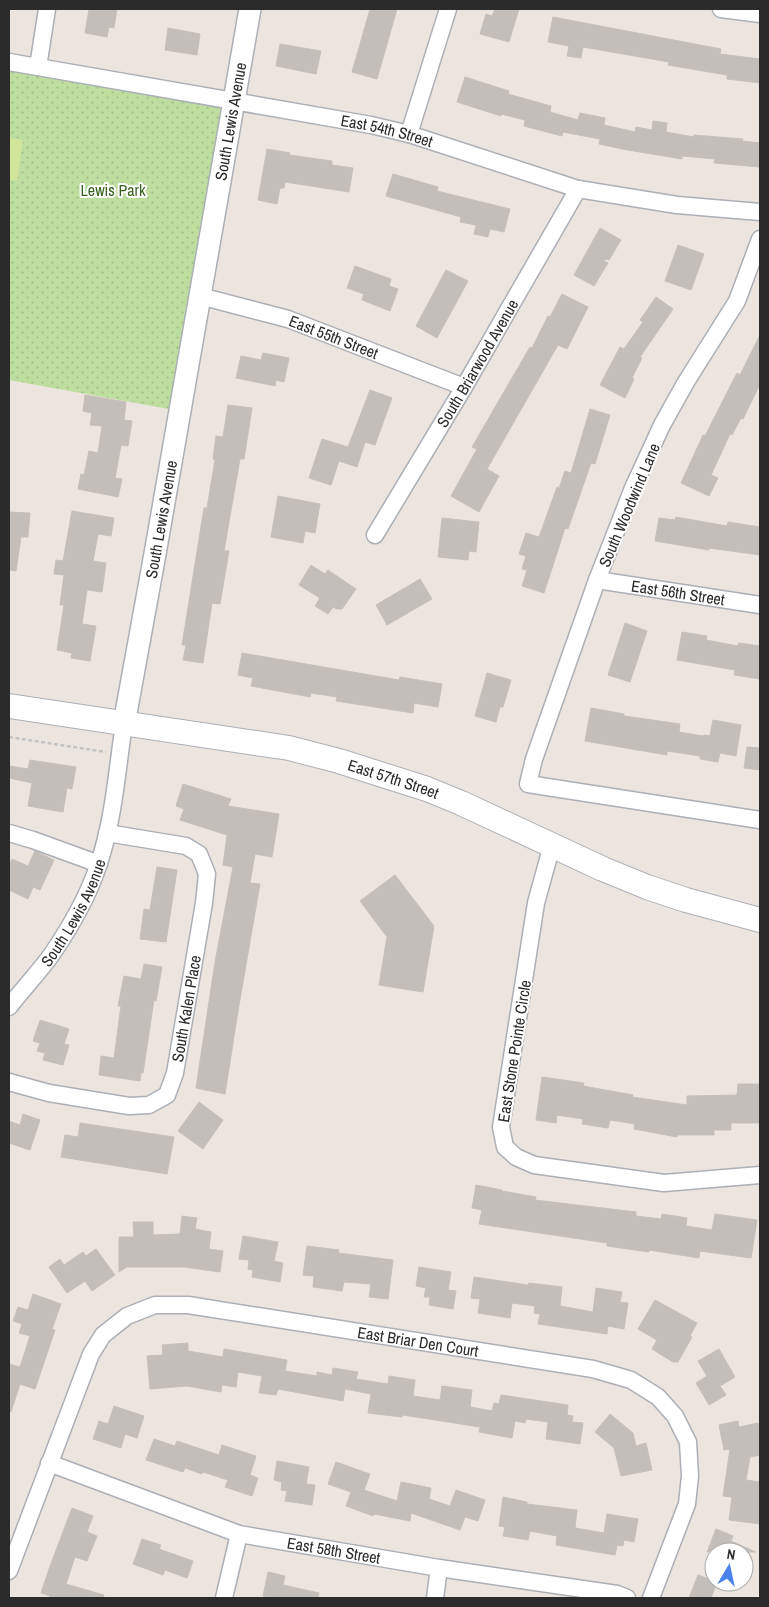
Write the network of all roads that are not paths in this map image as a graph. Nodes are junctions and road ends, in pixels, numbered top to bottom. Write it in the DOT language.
graph roads {
  1 [pos="47,9"];
  2 [pos="250,9"];
  3 [pos="448,9"];
  4 [pos="721,9"];
  5 [pos="760,14"];
  6 [pos="9,62"];
  7 [pos="38,66"];
  8 [pos="234,102"];
  9 [pos="409,134"];
  10 [pos="578,189"];
  11 [pos="760,212"];
  12 [pos="760,239"];
  13 [pos="200,296"];
  14 [pos="464,387"];
  15 [pos="375,535"];
  16 [pos="598,580"];
  17 [pos="760,605"];
  18 [pos="9,706"];
  19 [pos="124,724"];
  20 [pos="760,820"];
  21 [pos="9,833"];
  22 [pos="107,833"];
  23 [pos="552,845"];
  24 [pos="99,864"];
  25 [pos="760,920"];
  26 [pos="9,1007"];
  27 [pos="9,1082"];
  28 [pos="760,1175"];
  29 [pos="49,1463"];
  30 [pos="239,1534"];
  31 [pos="10,1563"];
  32 [pos="439,1568"];
  33 [pos="224,1598"];
  34 [pos="435,1598"];
  35 [pos="627,1598"];
  36 [pos="651,1598"];
  1 -- 7 [label="street"];
  2 -- 8 [label="street, South Lewis Avenue"];
  3 -- 9 [label="street"];
  4 -- 5 [label="street"];
  6 -- 7 [label="street, East 54th Street"];
  7 -- 8 [label="street, East 54th Street"];
  8 -- 9 [label="street, East 54th Street"];
  8 -- 13 [label="street, South Lewis Avenue"];
  9 -- 10 [label="street, East 54th Street"];
  10 -- 11 [label="street, East 54th Street"];
  10 -- 14 [label="street, South Briarwood Avenue"];
  12 -- 16 [label="street, South Woodwind Lane"];
  13 -- 14 [label="street, East 55th Street"];
  13 -- 19 [label="street, South Lewis Avenue"];
  14 -- 15 [label="street, South Briarwood Avenue"];
  16 -- 17 [label="street, East 56th Street"];
  16 -- 20 [label="street, South Woodwind Lane"];
  18 -- 19 [label="main road, East 57th Street"];
  19 -- 22 [label="street, South Lewis Avenue"];
  19 -- 23 [label="main road, East 57th Street"];
  21 -- 24 [label="street"];
  22 -- 24 [label="street, South Lewis Avenue"];
  22 -- 27 [label="street, South Kalen Place"];
  23 -- 25 [label="main road, East 57th Street"];
  23 -- 28 [label="street, East Stone Pointe Circle"];
  24 -- 26 [label="street, South Lewis Avenue"];
  29 -- 30 [label="street, East 58th Street"];
  29 -- 31 [label="street"];
  29 -- 36 [label="street, East Briar Den Court"];
  30 -- 32 [label="street, East 58th Street"];
  30 -- 33 [label="street"];
  32 -- 34 [label="street"];
  32 -- 35 [label="street, East 58th Street"];
}
